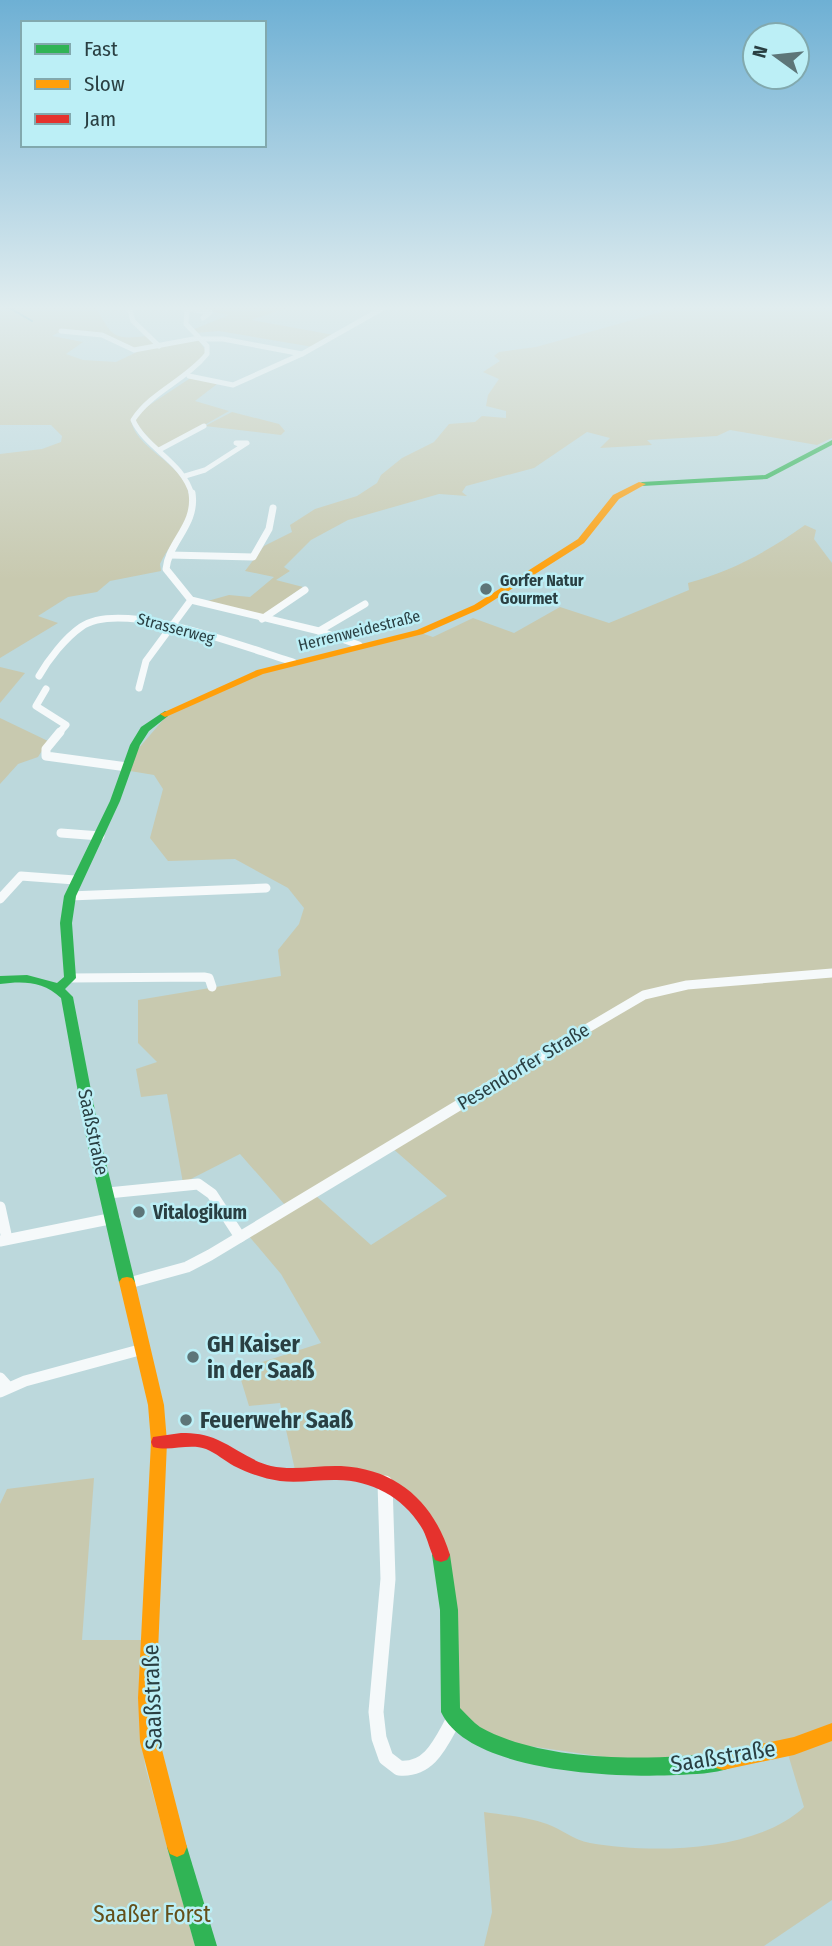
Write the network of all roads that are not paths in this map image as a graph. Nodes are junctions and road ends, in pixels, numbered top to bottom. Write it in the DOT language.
graph roads {
  1 [pos="159,398"];
  2 [pos="204,426"];
  3 [pos="832,442"];
  4 [pos="241,445"];
  5 [pos="159,450"];
  6 [pos="185,476"];
  7 [pos="273,508"];
  8 [pos="170,555"];
  9 [pos="305,590"];
  10 [pos="191,600"];
  11 [pos="365,604"];
  12 [pos="262,620"];
  13 [pos="172,625"];
  14 [pos="319,631"];
  15 [pos="359,645"];
  16 [pos="293,663"];
  17 [pos="39,676"];
  18 [pos="139,688"];
  19 [pos="46,689"];
  20 [pos="127,767"];
  21 [pos="61,833"];
  22 [pos="100,836"];
  23 [pos="75,880"];
  24 [pos="266,888"];
  25 [pos="69,896"];
  26 [pos="0,899"];
  27 [pos="832,973"];
  28 [pos="70,978"];
  29 [pos="0,980"];
  30 [pos="212,987"];
  31 [pos="59,988"];
  32 [pos="107,1192"];
  33 [pos="0,1207"];
  34 [pos="114,1218"];
  35 [pos="240,1237"];
  36 [pos="3,1240"];
  37 [pos="129,1283"];
  38 [pos="143,1349"];
  39 [pos="3,1385"];
  40 [pos="159,1442"];
  41 [pos="385,1483"];
  42 [pos="454,1719"];
  43 [pos="832,1732"];
  44 [pos="206,1946"];
  1 -- 5 [label="street"];
  2 -- 5 [label="street"];
  3 -- 15 [label="street, Herrenweidestraße"];
  4 -- 6 [label="street"];
  5 -- 6 [label="street"];
  6 -- 8 [label="street"];
  7 -- 8 [label="street"];
  8 -- 10 [label="street"];
  9 -- 12 [label="street"];
  10 -- 12 [label="street"];
  10 -- 13 [label="street"];
  11 -- 14 [label="street"];
  12 -- 14 [label="street"];
  13 -- 16 [label="street, Strasserweg"];
  13 -- 17 [label="street, Strasserweg"];
  13 -- 18 [label="street"];
  14 -- 15 [label="street"];
  15 -- 16 [label="street, Herrenweidestraße"];
  16 -- 20 [label="street, Herrenweidestraße"];
  19 -- 20 [label="street"];
  20 -- 22 [label="street, Herrenweidestraße"];
  21 -- 22 [label="street"];
  22 -- 23 [label="street, Herrenweidestraße"];
  23 -- 25 [label="street, Herrenweidestraße"];
  23 -- 26 [label="street"];
  24 -- 25 [label="street"];
  25 -- 28 [label="street, Herrenweidestraße"];
  27 -- 35 [label="street, Pesendorfer Straße"];
  28 -- 30 [label="street"];
  28 -- 31 [label="street"];
  29 -- 31 [label="street"];
  31 -- 32 [label="street, Saaßstraße"];
  32 -- 34 [label="street, Saaßstraße"];
  32 -- 35 [label="street"];
  33 -- 36 [label="street"];
  34 -- 36 [label="street"];
  34 -- 37 [label="street, Saaßstraße"];
  35 -- 37 [label="street, Pesendorfer Straße"];
  37 -- 38 [label="street, Saaßstraße"];
  38 -- 39 [label="street"];
  38 -- 40 [label="street, Saaßstraße"];
  40 -- 41 [label="street"];
  40 -- 44 [label="street, Saaßstraße"];
  41 -- 42 [label="street"];
  41 -- 42 [label="street"];
  42 -- 43 [label="street, Saaßstraße"];
}
